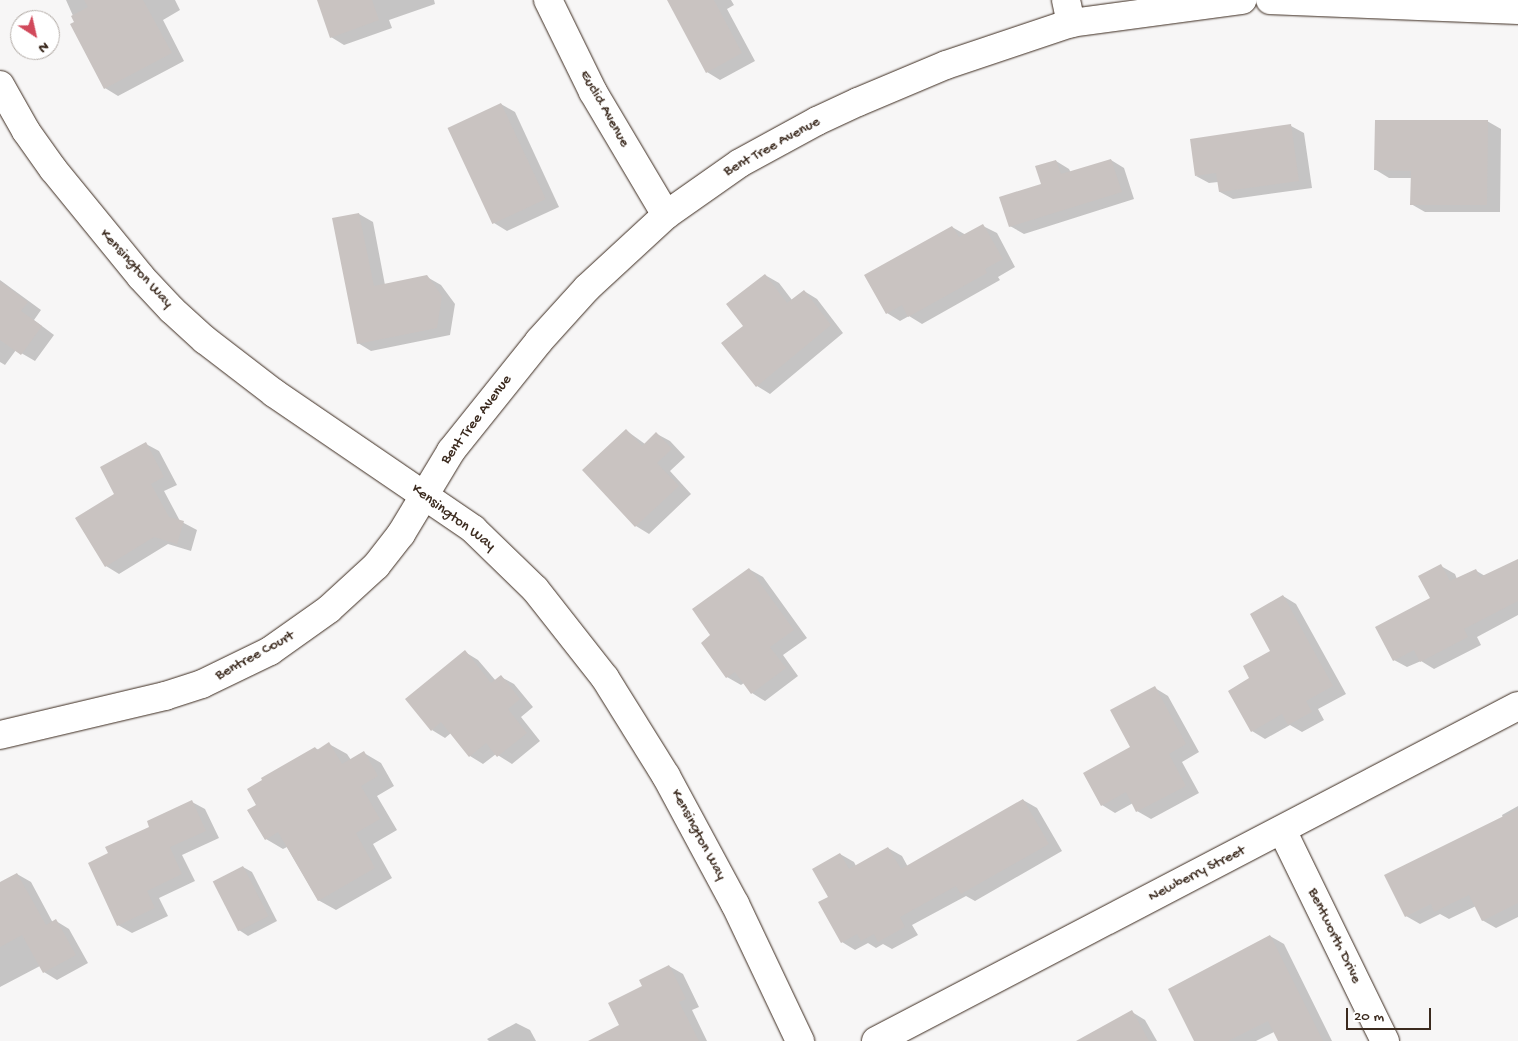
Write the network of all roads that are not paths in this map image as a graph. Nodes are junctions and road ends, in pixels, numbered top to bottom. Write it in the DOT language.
graph roads {
  1 [pos="548,0"];
  2 [pos="1242,0"];
  3 [pos="1270,0"];
  4 [pos="1518,10"];
  5 [pos="1069,11"];
  6 [pos="0,85"];
  7 [pos="7,113"];
  8 [pos="666,215"];
  9 [pos="423,494"];
  10 [pos="1518,706"];
  11 [pos="0,735"];
  12 [pos="1282,830"];
  13 [pos="800,1041"];
  14 [pos="876,1041"];
  15 [pos="1386,1041"];
  1 -- 8 [label="street, Euclid Avenue"];
  2 -- 5 [label="street, Bent Tree Avenue"];
  3 -- 4 [label="street"];
  5 -- 8 [label="street, Bent Tree Avenue"];
  6 -- 7 [label="street, Kensington Way"];
  7 -- 9 [label="street, Kensington Way"];
  8 -- 9 [label="street, Bent Tree Avenue"];
  9 -- 11 [label="street, Bentree Court"];
  9 -- 13 [label="street, Kensington Way"];
  10 -- 12 [label="street, Newberry Street"];
  12 -- 14 [label="street, Newberry Street"];
  12 -- 15 [label="street, Bentworth Drive"];
}
